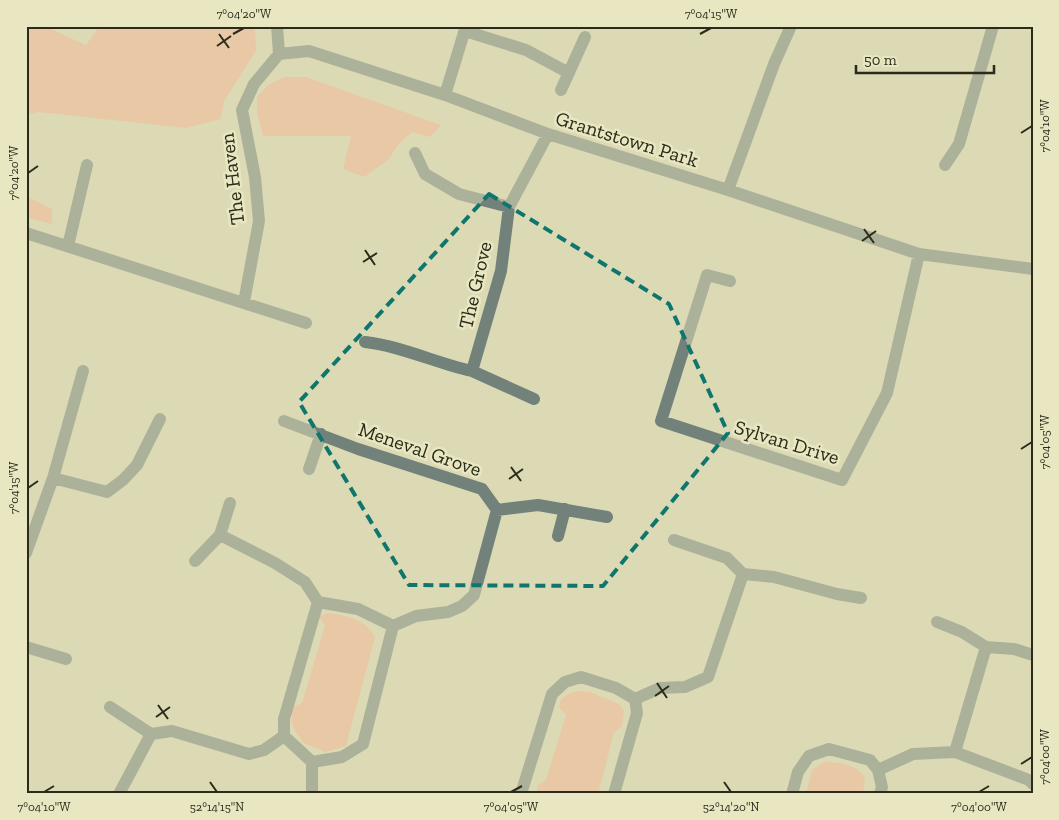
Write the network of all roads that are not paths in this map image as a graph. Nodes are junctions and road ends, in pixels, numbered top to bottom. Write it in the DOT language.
graph roads {
  1 [pos="277,26"];
  2 [pos="791,26"];
  3 [pos="993,26"];
  4 [pos="466,29"];
  5 [pos="585,37"];
  6 [pos="279,54"];
  7 [pos="569,73"];
  8 [pos="562,90"];
  9 [pos="445,95"];
  10 [pos="548,134"];
  11 [pos="416,153"];
  12 [pos="87,165"];
  13 [pos="945,166"];
  14 [pos="728,190"];
  15 [pos="508,207"];
  16 [pos="26,233"];
  17 [pos="68,246"];
  18 [pos="919,254"];
  19 [pos="1033,269"];
  20 [pos="730,281"];
  21 [pos="244,302"];
  22 [pos="306,323"];
  23 [pos="365,342"];
  24 [pos="83,371"];
  25 [pos="472,371"];
  26 [pos="534,399"];
  27 [pos="160,419"];
  28 [pos="284,421"];
  29 [pos="321,434"];
  30 [pos="309,469"];
  31 [pos="53,478"];
  32 [pos="230,503"];
  33 [pos="566,509"];
  34 [pos="497,510"];
  35 [pos="607,517"];
  36 [pos="220,536"];
  37 [pos="558,536"];
  38 [pos="674,540"];
  39 [pos="26,553"];
  40 [pos="195,561"];
  41 [pos="743,574"];
  42 [pos="861,598"];
  43 [pos="318,602"];
  44 [pos="937,622"];
  45 [pos="393,626"];
  46 [pos="26,647"];
  47 [pos="986,647"];
  48 [pos="1033,655"];
  49 [pos="66,659"];
  50 [pos="636,699"];
  51 [pos="110,707"];
  52 [pos="152,734"];
  53 [pos="284,736"];
  54 [pos="955,752"];
  55 [pos="312,762"];
  56 [pos="878,770"];
  57 [pos="1033,784"];
  58 [pos="119,794"];
  59 [pos="312,794"];
  60 [pos="521,794"];
  61 [pos="614,794"];
  62 [pos="792,794"];
  63 [pos="880,794"];
  1 -- 6 [label="street"];
  2 -- 14 [label="street"];
  3 -- 13 [label="street"];
  4 -- 7 [label="street"];
  4 -- 9 [label="street"];
  5 -- 7 [label="street"];
  6 -- 9 [label="street, Grantstown Park"];
  6 -- 21 [label="street, The Haven"];
  7 -- 8 [label="street"];
  9 -- 10 [label="street, Grantstown Park"];
  10 -- 14 [label="street, Grantstown Park"];
  10 -- 15 [label="street, The Grove"];
  11 -- 15 [label="street"];
  12 -- 17 [label="street"];
  14 -- 18 [label="street, Grantstown Park"];
  15 -- 25 [label="street, The Grove"];
  16 -- 17 [label="street"];
  17 -- 21 [label="street"];
  18 -- 19 [label="street, Grantstown Park"];
  18 -- 20 [label="street, Sylvan Drive"];
  21 -- 22 [label="street"];
  23 -- 25 [label="street"];
  24 -- 31 [label="street"];
  25 -- 26 [label="street"];
  27 -- 31 [label="street"];
  28 -- 29 [label="street, Meneval Grove"];
  29 -- 30 [label="street"];
  29 -- 34 [label="street, Meneval Grove"];
  31 -- 39 [label="street"];
  32 -- 36 [label="street"];
  33 -- 34 [label="street"];
  33 -- 35 [label="street"];
  33 -- 37 [label="street"];
  34 -- 45 [label="street"];
  36 -- 40 [label="street"];
  36 -- 43 [label="street"];
  38 -- 41 [label="street"];
  41 -- 42 [label="street"];
  41 -- 50 [label="street"];
  43 -- 45 [label="street"];
  43 -- 53 [label="street"];
  44 -- 47 [label="street"];
  45 -- 55 [label="street"];
  46 -- 49 [label="street"];
  47 -- 48 [label="street"];
  47 -- 54 [label="street"];
  50 -- 60 [label="street"];
  50 -- 61 [label="street"];
  51 -- 52 [label="street"];
  52 -- 53 [label="street"];
  52 -- 58 [label="street"];
  53 -- 55 [label="street"];
  54 -- 56 [label="street"];
  54 -- 57 [label="street"];
  55 -- 59 [label="street"];
  56 -- 62 [label="street"];
  56 -- 63 [label="street"];
}
